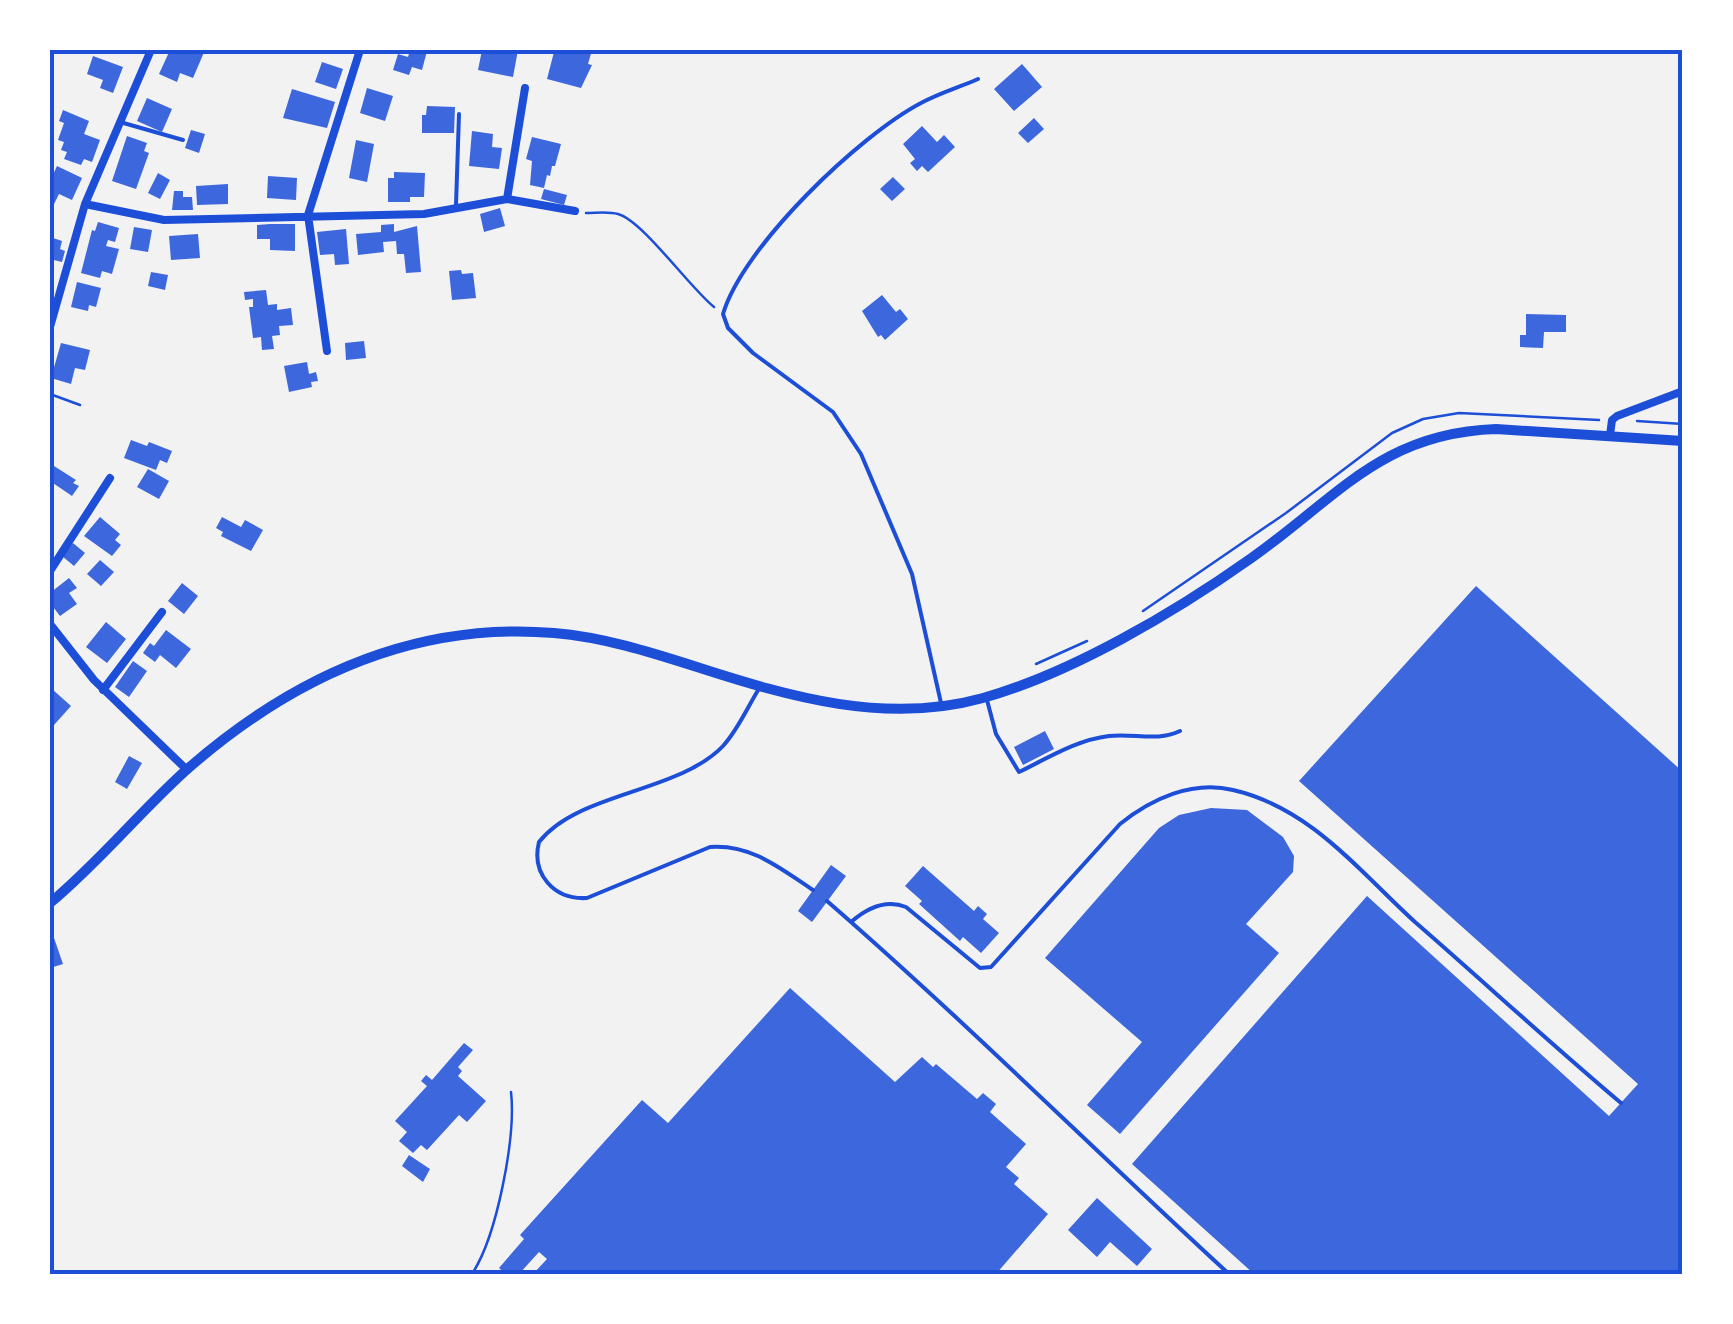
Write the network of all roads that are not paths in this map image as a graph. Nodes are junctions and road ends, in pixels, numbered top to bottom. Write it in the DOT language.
graph roads {
  1 [pos="152,50"];
  2 [pos="360,50"];
  3 [pos="978,79"];
  4 [pos="525,88"];
  5 [pos="459,114"];
  6 [pos="120,122"];
  7 [pos="182,140"];
  8 [pos="507,199"];
  9 [pos="84,204"];
  10 [pos="456,210"];
  11 [pos="575,211"];
  12 [pos="308,214"];
  13 [pos="50,328"];
  14 [pos="327,351"];
  15 [pos="1683,391"];
  16 [pos="1610,435"];
  17 [pos="1683,440"];
  18 [pos="110,478"];
  19 [pos="50,571"];
  20 [pos="162,612"];
  21 [pos="50,624"];
  22 [pos="760,687"];
  23 [pos="104,690"];
  24 [pos="986,698"];
  25 [pos="942,708"];
  26 [pos="1180,731"];
  27 [pos="187,770"];
  28 [pos="812,890"];
  29 [pos="827,901"];
  30 [pos="50,902"];
  31 [pos="852,922"];
  32 [pos="1621,1104"];
  33 [pos="1228,1274"];
  1 -- 6 [label="street"];
  2 -- 12 [label="street"];
  3 -- 25 [label="lane"];
  4 -- 8 [label="street"];
  5 -- 10 [label="lane"];
  6 -- 7 [label="lane"];
  6 -- 9 [label="street"];
  8 -- 10 [label="street"];
  8 -- 11 [label="street"];
  9 -- 12 [label="street"];
  9 -- 13 [label="street"];
  10 -- 12 [label="street"];
  12 -- 14 [label="street"];
  15 -- 16 [label="street"];
  16 -- 17 [label="street"];
  16 -- 24 [label="street"];
  18 -- 19 [label="street"];
  20 -- 23 [label="street"];
  21 -- 23 [label="street"];
  22 -- 25 [label="street"];
  22 -- 27 [label="street"];
  22 -- 28 [label="lane"];
  23 -- 27 [label="street"];
  24 -- 25 [label="street"];
  24 -- 26 [label="lane"];
  27 -- 30 [label="street"];
  29 -- 31 [label="lane"];
  31 -- 32 [label="lane"];
  31 -- 33 [label="lane"];
}
